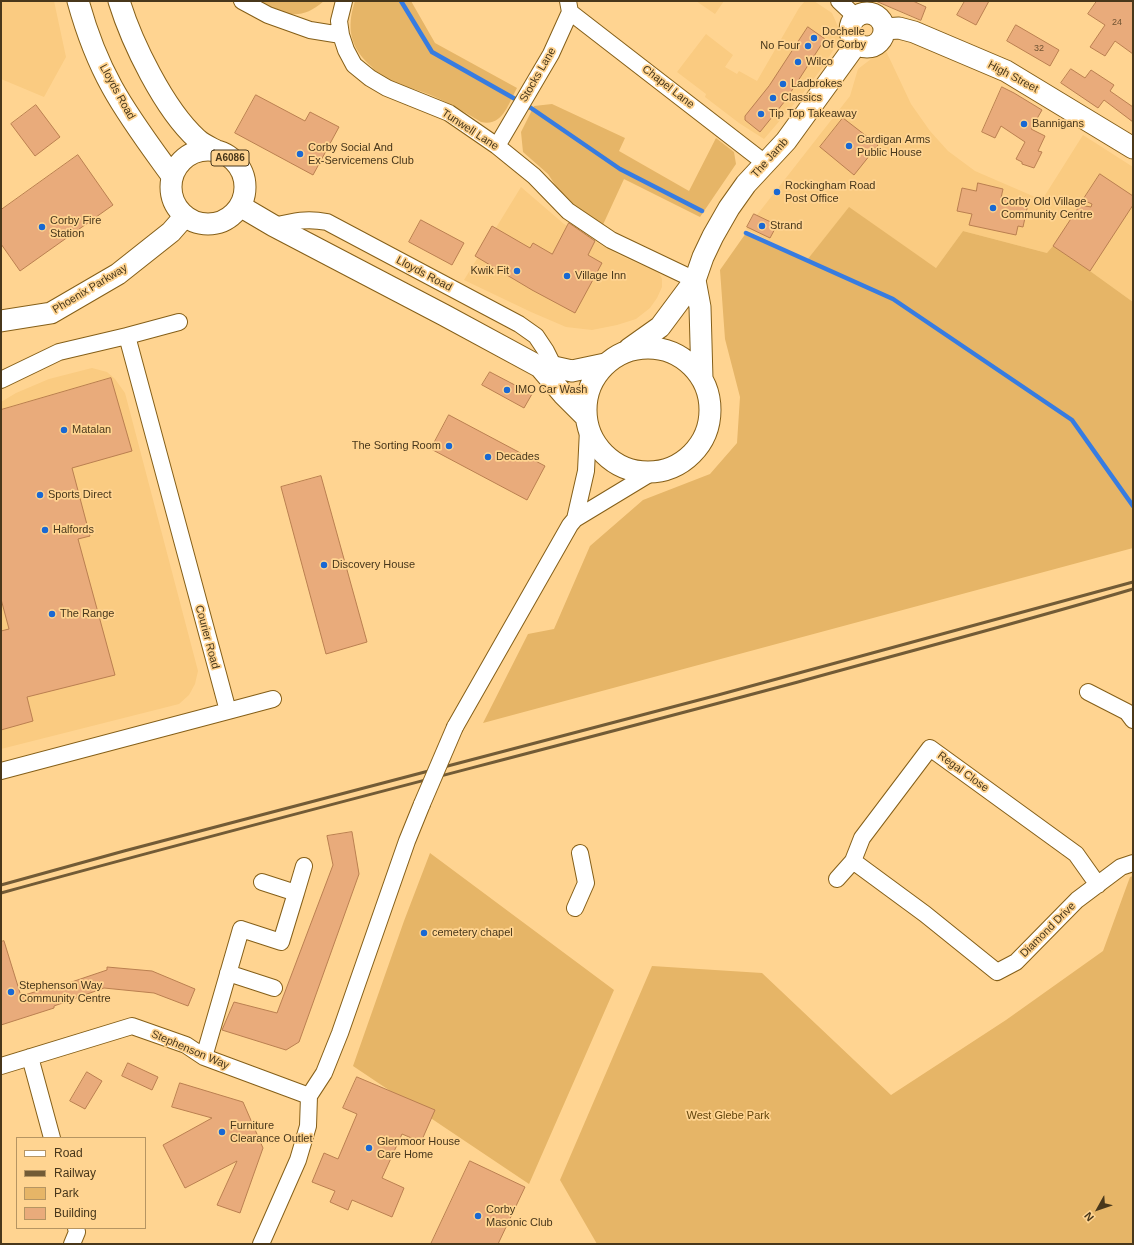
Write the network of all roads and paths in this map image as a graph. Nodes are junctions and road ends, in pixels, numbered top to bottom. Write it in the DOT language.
graph roads {
  1 [pos="78,1"];
  2 [pos="119,1"];
  3 [pos="242,1"];
  4 [pos="344,1"];
  5 [pos="839,1"];
  6 [pos="568,7"];
  7 [pos="856,17"];
  8 [pos="884,28"];
  9 [pos="341,35"];
  10 [pos="857,43"];
  11 [pos="497,146"];
  12 [pos="1133,148"];
  13 [pos="215,150"];
  14 [pos="765,163"];
  15 [pos="172,176"];
  16 [pos="240,206"];
  17 [pos="185,216"];
  18 [pos="274,226"];
  19 [pos="695,280"];
  20 [pos="1,321"];
  21 [pos="179,322"];
  22 [pos="127,336"];
  23 [pos="627,350"];
  24 [pos="605,364"];
  25 [pos="547,367"];
  26 [pos="702,379"];
  27 [pos="1,380"];
  28 [pos="587,423"];
  29 [pos="650,473"];
  30 [pos="575,519"];
  31 [pos="1088,692"];
  32 [pos="273,698"];
  33 [pos="228,711"];
  34 [pos="1133,720"];
  35 [pos="1,771"];
  36 [pos="580,853"];
  37 [pos="853,861"];
  38 [pos="1127,865"];
  39 [pos="304,866"];
  40 [pos="837,879"];
  41 [pos="262,882"];
  42 [pos="1098,885"];
  43 [pos="296,893"];
  44 [pos="575,908"];
  45 [pos="228,973"];
  46 [pos="274,988"];
  47 [pos="204,1056"];
  48 [pos="30,1057"];
  49 [pos="1,1066"];
  50 [pos="309,1096"];
  51 [pos="52,1137"];
  52 [pos="76,1229"];
  53 [pos="72,1244"];
  54 [pos="261,1244"];
  1 -- 15 [label="main road, Lloyds Road"];
  2 -- 13 [label="main road, A6086"];
  3 -- 9 [label="street"];
  4 -- 9 [label="street, Tunwell Lane"];
  5 -- 7 [label="street"];
  6 -- 11 [label="street, Stocks Lane"];
  6 -- 14 [label="street, Chapel Lane"];
  7 -- 8 [label="main road"];
  7 -- 10 [label="main road"];
  8 -- 10 [label="main road"];
  8 -- 12 [label="main road, High Street"];
  9 -- 11 [label="street, Tunwell Lane"];
  10 -- 14 [label="main road, The Jamb"];
  11 -- 19 [label="street, Tunwell Lane"];
  13 -- 15 [label="main road, A6086"];
  13 -- 16 [label="main road, A6086"];
  14 -- 19 [label="main road, The Jamb"];
  15 -- 17 [label="main road"];
  16 -- 17 [label="main road"];
  16 -- 18 [label="main road, Lloyds Road"];
  17 -- 20 [label="main road, Phoenix Parkway"];
  18 -- 25 [label="main road, Lloyds Road"];
  18 -- 25 [label="street, Lloyds Road"];
  19 -- 23 [label="main road, The Jamb"];
  19 -- 26 [label="main road, The Jamb"];
  21 -- 22 [label="street"];
  22 -- 27 [label="street"];
  22 -- 33 [label="street, Courier Road"];
  23 -- 24 [label="main road"];
  23 -- 26 [label="main road"];
  24 -- 25 [label="main road, Lloyds Road"];
  24 -- 28 [label="main road"];
  25 -- 28 [label="main road, Lloyds Road"];
  26 -- 29 [label="main road"];
  28 -- 29 [label="main road"];
  28 -- 30 [label="street"];
  29 -- 30 [label="street"];
  30 -- 50 [label="street, bridge"];
  31 -- 34 [label="street"];
  32 -- 33 [label="street"];
  33 -- 35 [label="street"];
  36 -- 44 [label="street"];
  37 -- 40 [label="street, Regal Close"];
  37 -- 42 [label="street, Diamond Drive"];
  37 -- 42 [label="street, Regal Close"];
  38 -- 42 [label="street, Diamond Drive"];
  39 -- 43 [label="street"];
  41 -- 43 [label="street"];
  43 -- 45 [label="street"];
  45 -- 46 [label="street"];
  45 -- 47 [label="street"];
  47 -- 48 [label="street, Stephenson Way"];
  47 -- 50 [label="street, Stephenson Way"];
  48 -- 49 [label="street, Stephenson Way"];
  48 -- 51 [label="street"];
  50 -- 54 [label="street"];
  52 -- 53 [label="street"];
}
